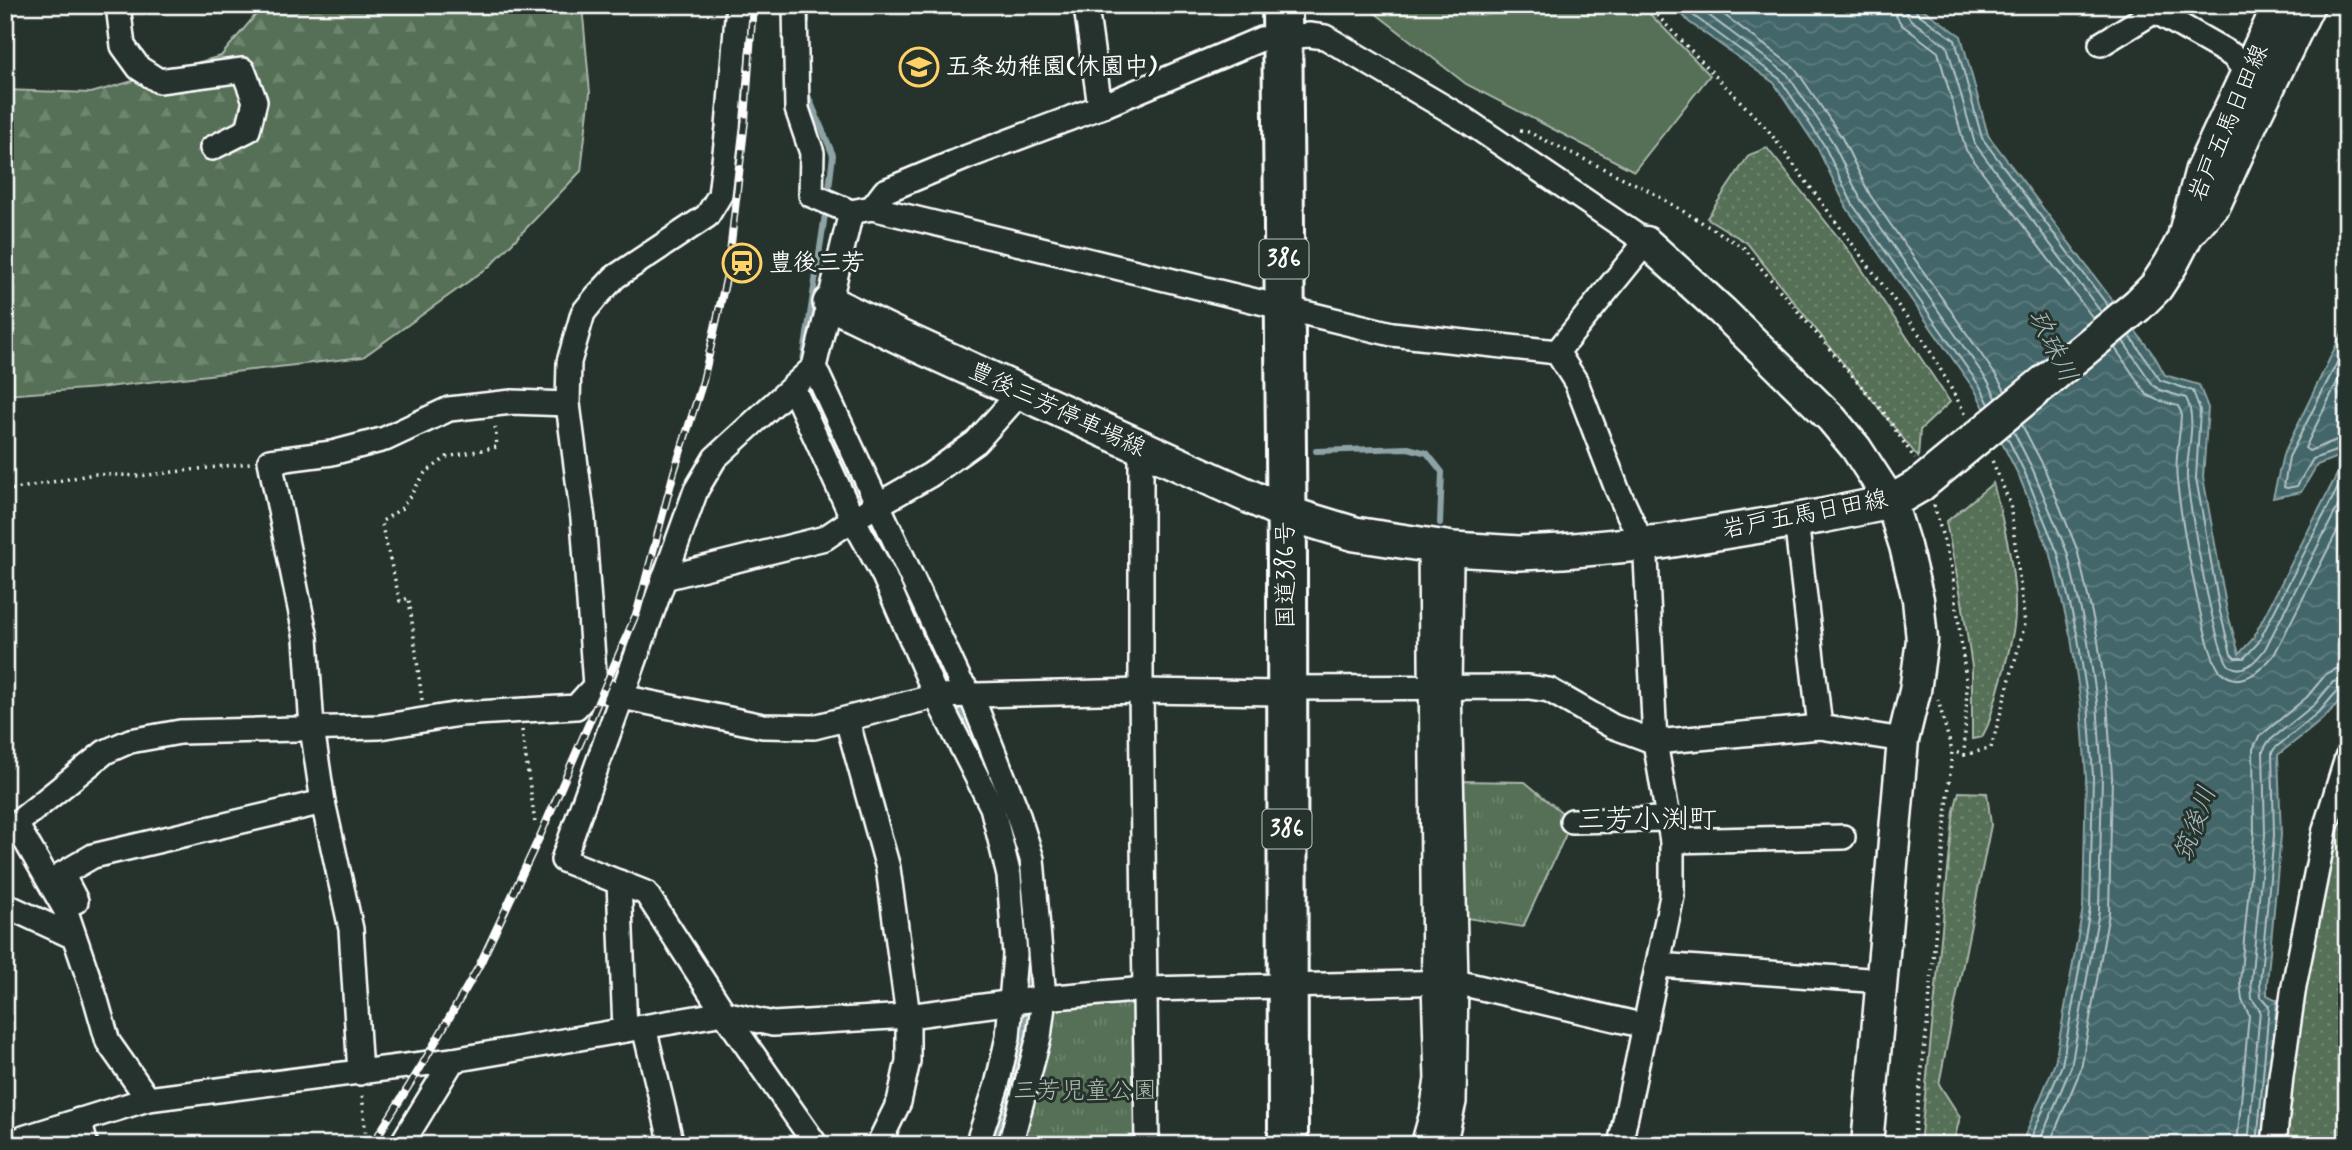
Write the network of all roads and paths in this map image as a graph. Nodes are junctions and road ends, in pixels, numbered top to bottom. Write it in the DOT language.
graph roads {
  1 [pos="118,5"];
  2 [pos="738,5"];
  3 [pos="795,5"];
  4 [pos="1088,5"];
  5 [pos="1647,5"];
  6 [pos="2280,5"];
  7 [pos="2309,5"];
  8 [pos="1282,21"];
  9 [pos="2101,44"];
  10 [pos="2249,74"];
  11 [pos="1100,107"];
  12 [pos="212,148"];
  13 [pos="862,210"];
  14 [pos="2184,239"];
  15 [pos="1646,242"];
  16 [pos="830,303"];
  17 [pos="1285,308"];
  18 [pos="1557,352"];
  19 [pos="814,367"];
  20 [pos="793,388"];
  21 [pos="1020,393"];
  22 [pos="493,404"];
  23 [pos="568,404"];
  24 [pos="1969,420"];
  25 [pos="1141,448"];
  26 [pos="1988,453"];
  27 [pos="270,461"];
  28 [pos="5,491"];
  29 [pos="1891,502"];
  30 [pos="877,505"];
  31 [pos="1286,513"];
  32 [pos="853,519"];
  33 [pos="1796,520"];
  34 [pos="1640,543"];
  35 [pos="1442,547"];
  36 [pos="664,578"];
  37 [pos="594,685"];
  38 [pos="1440,686"];
  39 [pos="1287,690"];
  40 [pos="1935,690"];
  41 [pos="1141,691"];
  42 [pos="971,695"];
  43 [pos="936,696"];
  44 [pos="622,697"];
  45 [pos="520,710"];
  46 [pos="425,720"];
  47 [pos="847,720"];
  48 [pos="1820,727"];
  49 [pos="312,728"];
  50 [pos="1903,740"];
  51 [pos="1655,742"];
  52 [pos="1964,755"];
  53 [pos="2347,758"];
  54 [pos="323,802"];
  55 [pos="1572,821"];
  56 [pos="535,823"];
  57 [pos="1670,830"];
  58 [pos="1843,837"];
  59 [pos="619,882"];
  60 [pos="5,905"];
  61 [pos="74,937"];
  62 [pos="1658,965"];
  63 [pos="1882,981"];
  64 [pos="1445,982"];
  65 [pos="1287,985"];
  66 [pos="1146,989"];
  67 [pos="1044,998"];
  68 [pos="1012,1002"];
  69 [pos="724,1013"];
  70 [pos="908,1016"];
  71 [pos="1645,1026"];
  72 [pos="634,1029"];
  73 [pos="453,1060"];
  74 [pos="360,1073"];
  75 [pos="148,1099"];
  76 [pos="79,1120"];
  77 [pos="22,1145"];
  78 [pos="86,1145"];
  79 [pos="361,1145"];
  80 [pos="401,1145"];
  81 [pos="672,1145"];
  82 [pos="816,1145"];
  83 [pos="878,1145"];
  84 [pos="977,1145"];
  85 [pos="1010,1145"];
  86 [pos="1147,1145"];
  87 [pos="1289,1145"];
  88 [pos="1423,1145"];
  89 [pos="1444,1145"];
  90 [pos="1620,1145"];
  91 [pos="1867,1145"];
  92 [pos="1913,1145"];
  93 [pos="2274,1145"];
  1 -- 12 [label="street"];
  2 -- 23 [label="street"];
  3 -- 13 [label="street"];
  4 -- 11 [label="street"];
  5 -- 24 [label="path"];
  6 -- 10 [label="main road, 岩戸五馬日田線"];
  7 -- 14 [label="street"];
  8 -- 11 [label="street"];
  8 -- 15 [label="street"];
  8 -- 17 [label="highway, 国道386号 / 386"];
  9 -- 10 [label="street"];
  10 -- 14 [label="main road, 岩戸五馬日田線"];
  11 -- 13 [label="street"];
  13 -- 16 [label="street"];
  13 -- 17 [label="street"];
  14 -- 29 [label="main road, 岩戸五馬日田線, bridge"];
  15 -- 18 [label="street"];
  15 -- 29 [label="street"];
  16 -- 19 [label="street"];
  16 -- 21 [label="main road, 豊後三芳停車場線"];
  17 -- 18 [label="street"];
  17 -- 31 [label="highway, 国道386号 / 386"];
  18 -- 34 [label="street"];
  19 -- 20 [label="street"];
  19 -- 30 [label="street"];
  20 -- 32 [label="street"];
  20 -- 36 [label="street"];
  21 -- 25 [label="main road, 豊後三芳停車場線"];
  21 -- 30 [label="street"];
  22 -- 23 [label="street"];
  22 -- 27 [label="street"];
  22 -- 46 [label="path"];
  23 -- 37 [label="street"];
  25 -- 31 [label="main road, 豊後三芳停車場線"];
  25 -- 41 [label="street"];
  26 -- 52 [label="path"];
  27 -- 28 [label="path"];
  27 -- 49 [label="street"];
  29 -- 33 [label="main road, 岩戸五馬日田線"];
  29 -- 50 [label="street"];
  30 -- 32 [label="street"];
  30 -- 42 [label="street"];
  31 -- 35 [label="main road, 岩戸五馬日田線"];
  31 -- 39 [label="highway, 国道386号 / 386"];
  32 -- 36 [label="street"];
  32 -- 43 [label="street"];
  33 -- 34 [label="main road, 岩戸五馬日田線"];
  33 -- 48 [label="street"];
  34 -- 35 [label="main road, 岩戸五馬日田線"];
  34 -- 51 [label="street"];
  35 -- 38 [label="street"];
  36 -- 44 [label="street"];
  37 -- 44 [label="street"];
  37 -- 45 [label="street"];
  38 -- 39 [label="street"];
  38 -- 51 [label="street"];
  38 -- 64 [label="street"];
  39 -- 41 [label="street"];
  39 -- 65 [label="highway, 国道386号 / 386"];
  40 -- 92 [label="path"];
  41 -- 42 [label="street"];
  41 -- 66 [label="street"];
  42 -- 43 [label="street"];
  42 -- 67 [label="street"];
  43 -- 47 [label="street"];
  43 -- 68 [label="street"];
  44 -- 47 [label="street"];
  44 -- 59 [label="street"];
  45 -- 46 [label="street"];
  45 -- 56 [label="path"];
  46 -- 49 [label="street"];
  47 -- 70 [label="street"];
  48 -- 50 [label="street"];
  48 -- 51 [label="street"];
  49 -- 54 [label="street"];
  49 -- 61 [label="street"];
  50 -- 63 [label="street"];
  51 -- 57 [label="street"];
  53 -- 93 [label="street"];
  54 -- 61 [label="street"];
  54 -- 74 [label="street"];
  55 -- 57 [label="street"];
  57 -- 58 [label="street"];
  57 -- 62 [label="street"];
  59 -- 69 [label="street"];
  59 -- 72 [label="street"];
  60 -- 61 [label="street"];
  61 -- 75 [label="street"];
  62 -- 63 [label="street"];
  62 -- 71 [label="street"];
  63 -- 91 [label="street"];
  64 -- 65 [label="street"];
  64 -- 71 [label="street"];
  64 -- 88 [label="street"];
  64 -- 89 [label="street"];
  65 -- 66 [label="street"];
  65 -- 87 [label="highway, 国道386号 / 386"];
  66 -- 67 [label="street"];
  66 -- 86 [label="street"];
  67 -- 68 [label="street"];
  67 -- 85 [label="street"];
  68 -- 70 [label="street"];
  68 -- 84 [label="street"];
  69 -- 70 [label="street"];
  69 -- 72 [label="street"];
  69 -- 82 [label="street"];
  70 -- 83 [label="street"];
  71 -- 90 [label="street"];
  72 -- 73 [label="street"];
  72 -- 81 [label="street"];
  73 -- 74 [label="street"];
  73 -- 80 [label="street"];
  74 -- 75 [label="street"];
  74 -- 79 [label="path"];
  75 -- 76 [label="street"];
  76 -- 77 [label="street"];
  76 -- 78 [label="street"];
}
